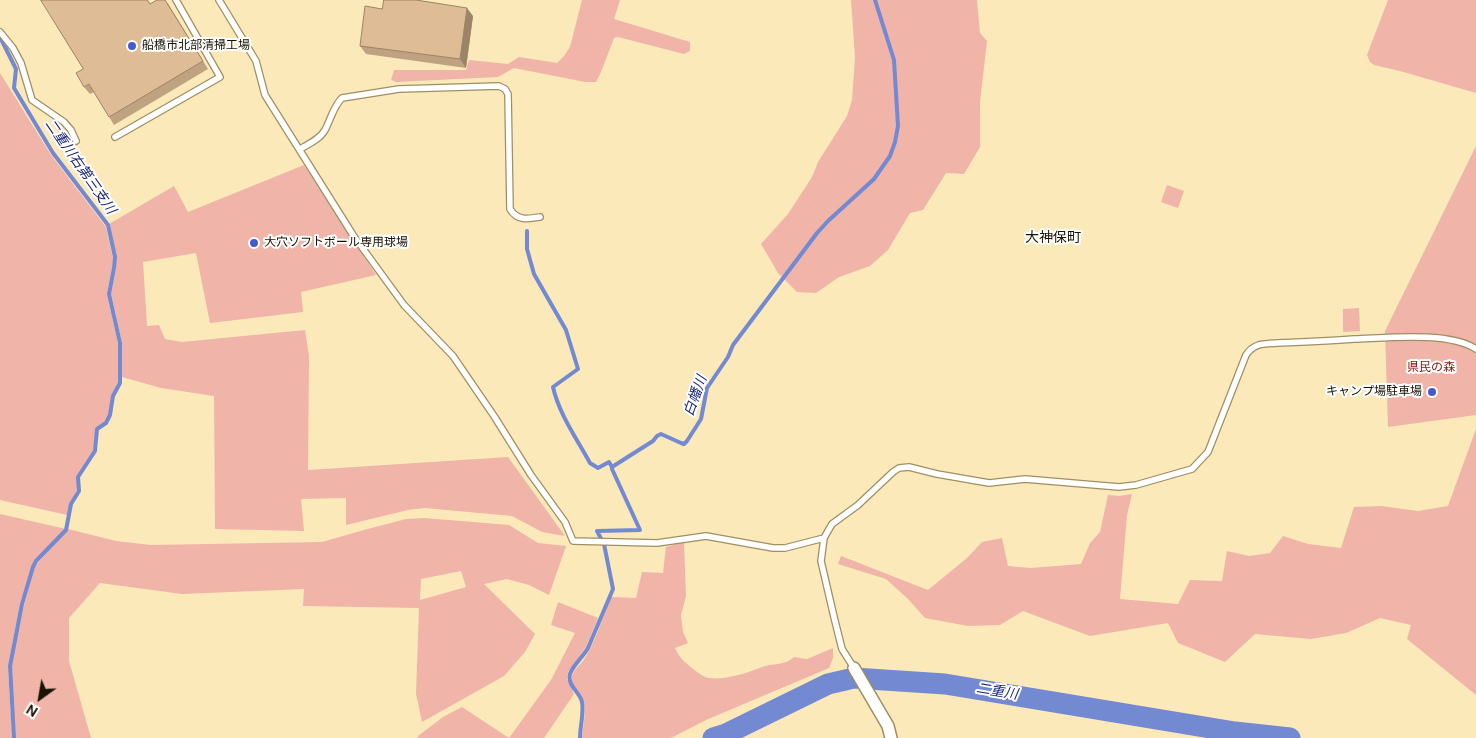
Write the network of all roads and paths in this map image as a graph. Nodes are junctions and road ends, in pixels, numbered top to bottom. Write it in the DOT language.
graph roads {
  1 [pos="176,0"];
  2 [pos="219,0"];
  3 [pos="0,32"];
  4 [pos="115,137"];
  5 [pos="76,141"];
  6 [pos="300,149"];
  7 [pos="540,217"];
  8 [pos="1476,349"];
  9 [pos="824,538"];
  10 [pos="854,668"];
  11 [pos="891,738"];
  1 -- 4 [label="lane"];
  2 -- 6 [label="lane"];
  3 -- 5 [label="lane"];
  6 -- 7 [label="lane"];
  6 -- 9 [label="lane"];
  8 -- 9 [label="lane"];
  9 -- 10 [label="lane"];
  10 -- 11 [label="street"];
}
